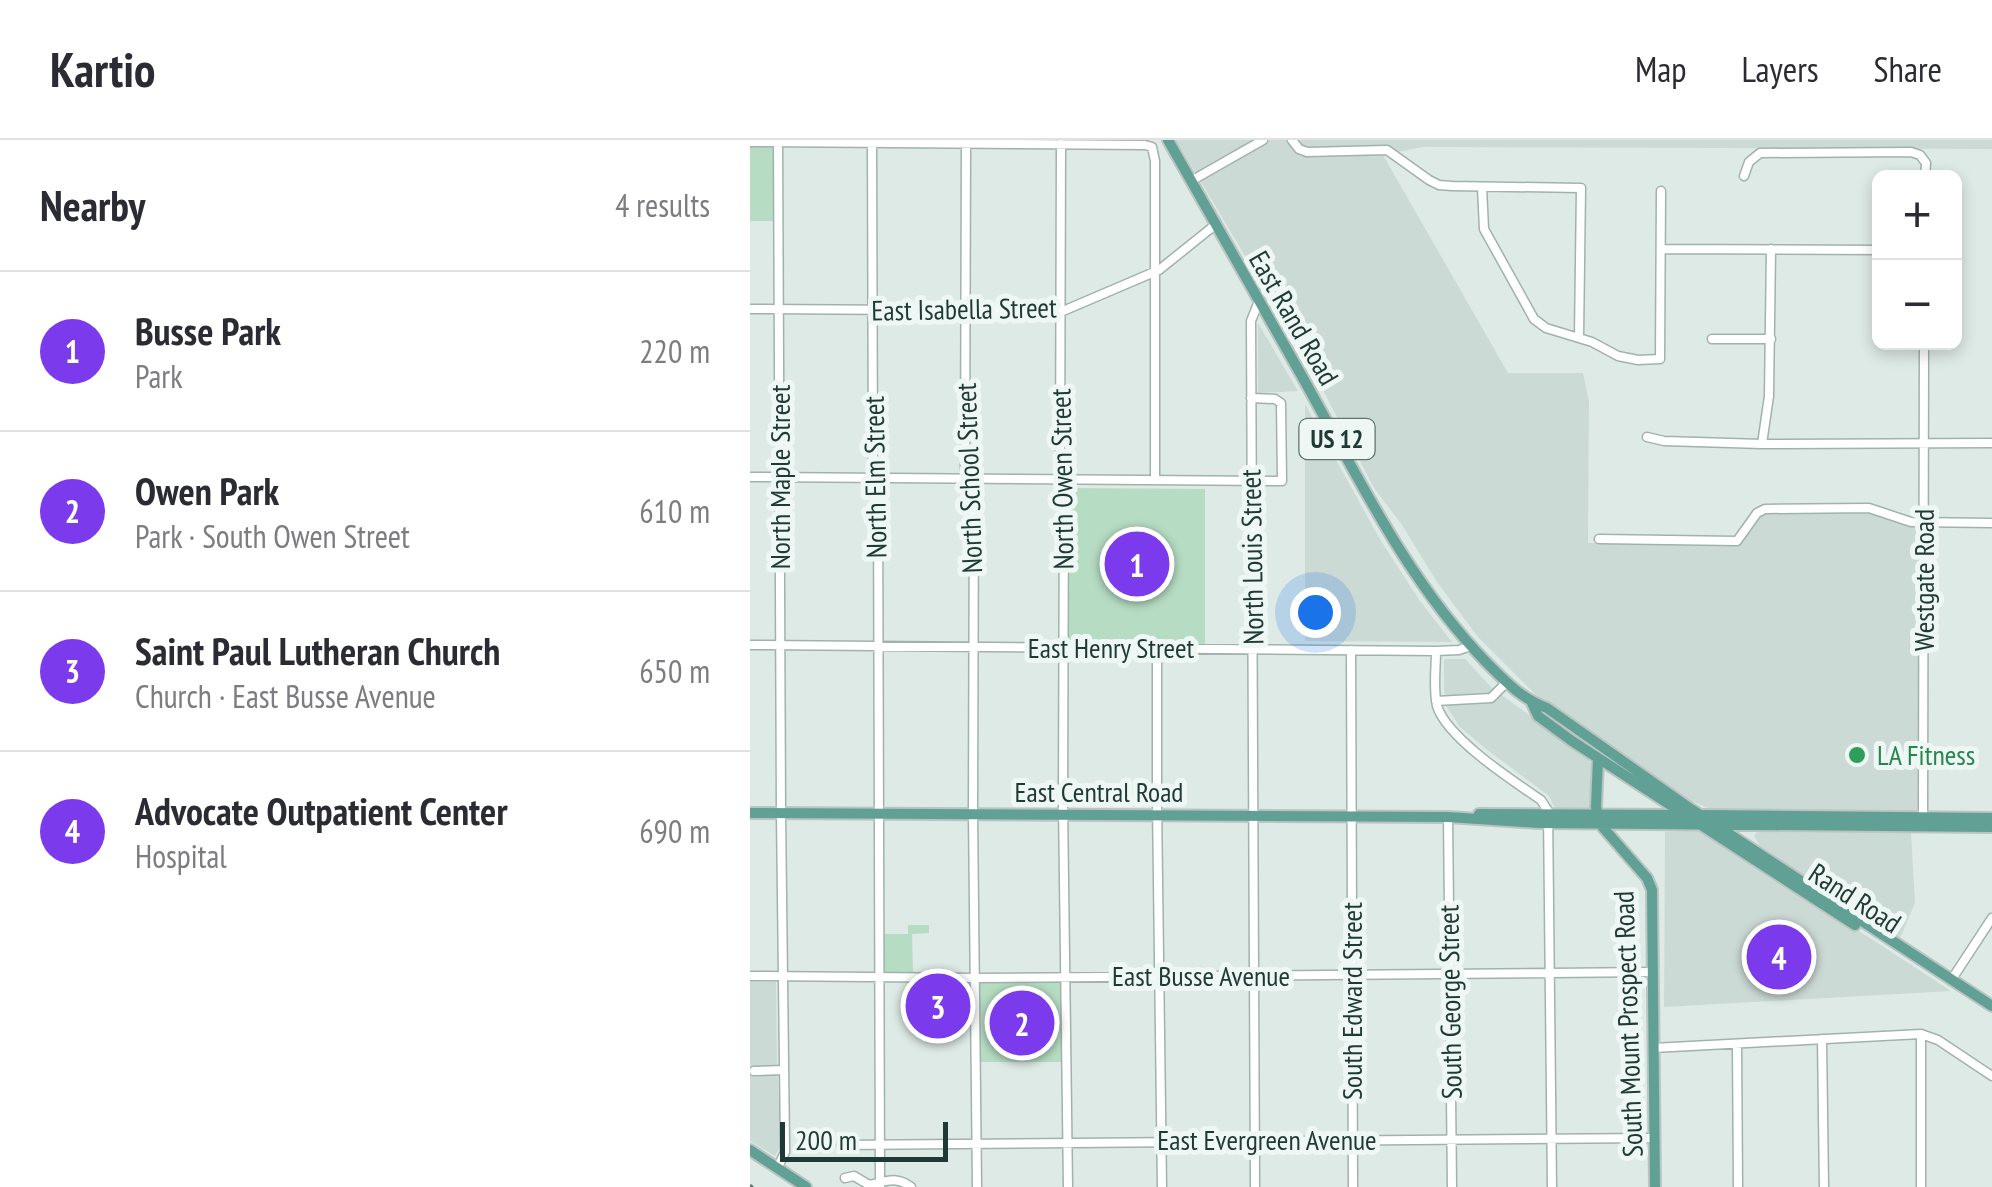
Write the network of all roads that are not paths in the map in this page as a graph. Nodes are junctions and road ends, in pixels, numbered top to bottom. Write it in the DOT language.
graph roads {
  1 [pos="1168,140"];
  2 [pos="1263,140"];
  3 [pos="1292,140"];
  4 [pos="778,141"];
  5 [pos="750,142"];
  6 [pos="872,142"];
  7 [pos="966,144"];
  8 [pos="1061,144"];
  9 [pos="1926,170"];
  10 [pos="1744,176"];
  11 [pos="1192,182"];
  12 [pos="1482,188"];
  13 [pos="1662,192"];
  14 [pos="1215,225"];
  15 [pos="1661,249"];
  16 [pos="1771,249"];
  17 [pos="1872,250"];
  18 [pos="1155,272"];
  19 [pos="1259,301"];
  20 [pos="750,310"];
  21 [pos="779,310"];
  22 [pos="872,310"];
  23 [pos="966,311"];
  24 [pos="1060,312"];
  25 [pos="1579,338"];
  26 [pos="1712,339"];
  27 [pos="1772,339"];
  28 [pos="1924,350"];
  29 [pos="1251,398"];
  30 [pos="1647,437"];
  31 [pos="1924,443"];
  32 [pos="1992,443"];
  33 [pos="1762,444"];
  34 [pos="750,477"];
  35 [pos="780,477"];
  36 [pos="874,478"];
  37 [pos="967,478"];
  38 [pos="1062,479"];
  39 [pos="1154,480"];
  40 [pos="1251,481"];
  41 [pos="1924,522"];
  42 [pos="1992,524"];
  43 [pos="1598,539"];
  44 [pos="750,645"];
  45 [pos="781,645"];
  46 [pos="877,646"];
  47 [pos="974,646"];
  48 [pos="1471,646"];
  49 [pos="1063,648"];
  50 [pos="1157,648"];
  51 [pos="1253,648"];
  52 [pos="1351,650"];
  53 [pos="1436,650"];
  54 [pos="1508,682"];
  55 [pos="1436,700"];
  56 [pos="1532,703"];
  57 [pos="1598,758"];
  58 [pos="750,813"];
  59 [pos="780,813"];
  60 [pos="877,814"];
  61 [pos="973,814"];
  62 [pos="1064,814"];
  63 [pos="1158,814"];
  64 [pos="1253,815"];
  65 [pos="1350,816"];
  66 [pos="1448,817"];
  67 [pos="1924,817"];
  68 [pos="1992,818"];
  69 [pos="1549,819"];
  70 [pos="1598,819"];
  71 [pos="1701,820"];
  72 [pos="1625,824"];
  73 [pos="1758,826"];
  74 [pos="1992,827"];
  75 [pos="1618,846"];
  76 [pos="1786,871"];
  77 [pos="1992,918"];
  78 [pos="1653,972"];
  79 [pos="1551,973"];
  80 [pos="1352,974"];
  81 [pos="1450,974"];
  82 [pos="750,976"];
  83 [pos="782,976"];
  84 [pos="1160,976"];
  85 [pos="1254,976"];
  86 [pos="879,977"];
  87 [pos="1066,977"];
  88 [pos="976,978"];
  89 [pos="1952,978"];
  90 [pos="1992,1006"];
  91 [pos="1992,1014"];
  92 [pos="1921,1034"];
  93 [pos="1822,1039"];
  94 [pos="1737,1044"];
  95 [pos="1653,1048"];
  96 [pos="783,1070"];
  97 [pos="754,1071"];
  98 [pos="1992,1076"];
  99 [pos="1451,1138"];
  100 [pos="1552,1138"];
  101 [pos="1654,1138"];
  102 [pos="1353,1140"];
  103 [pos="1161,1141"];
  104 [pos="1255,1141"];
  105 [pos="1068,1142"];
  106 [pos="977,1143"];
  107 [pos="880,1144"];
  108 [pos="841,1145"];
  109 [pos="750,1150"];
  110 [pos="778,1167"];
  111 [pos="845,1178"];
  112 [pos="880,1184"];
  113 [pos="806,1187"];
  114 [pos="911,1187"];
  115 [pos="977,1187"];
  116 [pos="1068,1187"];
  117 [pos="1162,1187"];
  118 [pos="1255,1187"];
  119 [pos="1353,1187"];
  120 [pos="1452,1187"];
  121 [pos="1552,1187"];
  122 [pos="1654,1187"];
  123 [pos="1738,1187"];
  124 [pos="1824,1187"];
  125 [pos="1920,1187"];
  1 -- 11 [label="main road, East Rand Road / US 12"];
  2 -- 11 [label="street"];
  3 -- 12 [label="street"];
  4 -- 5 [label="street"];
  4 -- 6 [label="street"];
  4 -- 21 [label="street, North Maple Street"];
  6 -- 7 [label="street"];
  6 -- 22 [label="street, North Elm Street"];
  7 -- 8 [label="street"];
  7 -- 23 [label="street, North School Street"];
  8 -- 18 [label="street"];
  8 -- 24 [label="street, North Owen Street"];
  9 -- 10 [label="street"];
  11 -- 14 [label="main road, East Rand Road / US 12"];
  12 -- 25 [label="street"];
  12 -- 25 [label="street"];
  13 -- 15 [label="street"];
  14 -- 18 [label="street, East Isabella Street"];
  14 -- 19 [label="main road, East Rand Road / US 12"];
  15 -- 16 [label="street"];
  15 -- 25 [label="street"];
  16 -- 17 [label="street"];
  16 -- 27 [label="street"];
  18 -- 24 [label="street, East Isabella Street"];
  18 -- 39 [label="street"];
  19 -- 29 [label="street, North Louis Street"];
  19 -- 48 [label="main road, East Rand Road / US 12"];
  20 -- 21 [label="street, East Isabella Street"];
  21 -- 22 [label="street, East Isabella Street"];
  21 -- 35 [label="street, North Maple Street"];
  22 -- 23 [label="street, East Isabella Street"];
  22 -- 36 [label="street, North Elm Street"];
  23 -- 24 [label="street, East Isabella Street"];
  23 -- 37 [label="street, North School Street"];
  24 -- 38 [label="street, North Owen Street"];
  26 -- 27 [label="street"];
  27 -- 33 [label="street"];
  28 -- 31 [label="street, Westgate Road"];
  29 -- 40 [label="street, North Louis Street"];
  29 -- 40 [label="street"];
  30 -- 33 [label="street"];
  31 -- 32 [label="street"];
  31 -- 33 [label="street"];
  31 -- 41 [label="street, Westgate Road"];
  34 -- 35 [label="street"];
  35 -- 36 [label="street"];
  35 -- 45 [label="street, North Maple Street"];
  36 -- 37 [label="street"];
  36 -- 46 [label="street, North Elm Street"];
  37 -- 38 [label="street"];
  37 -- 47 [label="street, North School Street"];
  38 -- 39 [label="street"];
  38 -- 49 [label="street, North Owen Street"];
  39 -- 40 [label="street"];
  40 -- 51 [label="street, North Louis Street"];
  41 -- 42 [label="street"];
  41 -- 43 [label="street"];
  41 -- 67 [label="street, Westgate Road"];
  44 -- 45 [label="street, East Henry Street"];
  45 -- 46 [label="street, East Henry Street"];
  45 -- 59 [label="street, North Maple Street"];
  46 -- 47 [label="street, East Henry Street"];
  46 -- 60 [label="street, North Elm Street"];
  47 -- 49 [label="street, East Henry Street"];
  47 -- 61 [label="street, North School Street"];
  48 -- 53 [label="street, East Henry Street"];
  48 -- 54 [label="main road, East Rand Road / US 12"];
  49 -- 50 [label="street, East Henry Street"];
  49 -- 62 [label="street, North Owen Street"];
  50 -- 51 [label="street, East Henry Street"];
  50 -- 63 [label="street"];
  51 -- 52 [label="street, East Henry Street"];
  51 -- 64 [label="street, North Louis Street"];
  52 -- 53 [label="street, East Henry Street"];
  52 -- 65 [label="street, South Edward Street"];
  53 -- 55 [label="street"];
  54 -- 55 [label="street"];
  54 -- 56 [label="main road, East Rand Road / US 12"];
  55 -- 69 [label="street"];
  56 -- 57 [label="main road, East Rand Road / US 12"];
  56 -- 71 [label="main road, East Rand Road / US 12"];
  57 -- 70 [label="main road"];
  57 -- 71 [label="main road, East Rand Road / US 12"];
  58 -- 59 [label="main road, East Central Road"];
  59 -- 60 [label="main road, East Central Road"];
  59 -- 83 [label="street, North Maple Street"];
  60 -- 61 [label="main road, East Central Road"];
  60 -- 86 [label="street, North Elm Street"];
  61 -- 62 [label="main road, East Central Road"];
  61 -- 88 [label="street, North School Street"];
  62 -- 63 [label="main road, East Central Road"];
  62 -- 87 [label="street, North Owen Street"];
  63 -- 64 [label="main road, East Central Road"];
  63 -- 84 [label="street"];
  64 -- 65 [label="main road, East Central Road"];
  64 -- 85 [label="street, North Louis Street"];
  65 -- 66 [label="main road, East Central Road"];
  65 -- 80 [label="street, South Edward Street"];
  66 -- 69 [label="main road, East Central Road"];
  66 -- 81 [label="street, South George Street"];
  67 -- 68 [label="main road, East Central Road"];
  67 -- 71 [label="main road, East Central Road"];
  69 -- 70 [label="main road, East Central Road"];
  69 -- 79 [label="street"];
  70 -- 71 [label="main road, East Central Road"];
  70 -- 72 [label="main road, East Central Road"];
  70 -- 75 [label="main road, South Mount Prospect Road"];
  71 -- 72 [label="main road, East Central Road"];
  71 -- 73 [label="main road, East Central Road"];
  71 -- 76 [label="main road, Rand Road / US 12"];
  71 -- 91 [label="main road, Rand Road / US 12"];
  72 -- 75 [label="main road"];
  73 -- 74 [label="main road, East Central Road"];
  73 -- 76 [label="main road"];
  75 -- 78 [label="main road, South Mount Prospect Road"];
  76 -- 90 [label="main road, Rand Road / US 12"];
  77 -- 89 [label="street"];
  78 -- 79 [label="street, East Busse Avenue"];
  78 -- 95 [label="main road, South Mount Prospect Road"];
  79 -- 81 [label="street, East Busse Avenue"];
  79 -- 100 [label="street"];
  80 -- 81 [label="street, East Busse Avenue"];
  80 -- 85 [label="street, East Busse Avenue"];
  80 -- 102 [label="street, South Edward Street"];
  81 -- 99 [label="street, South George Street"];
  82 -- 83 [label="street, East Busse Avenue"];
  83 -- 86 [label="street, East Busse Avenue"];
  83 -- 96 [label="street, North Maple Street"];
  84 -- 85 [label="street, East Busse Avenue"];
  84 -- 87 [label="street, East Busse Avenue"];
  84 -- 103 [label="street"];
  85 -- 104 [label="street, North Louis Street"];
  86 -- 88 [label="street, East Busse Avenue"];
  86 -- 107 [label="street, North Elm Street"];
  87 -- 88 [label="street, East Busse Avenue"];
  87 -- 105 [label="street, North Owen Street"];
  88 -- 106 [label="street, North School Street"];
  92 -- 93 [label="street"];
  92 -- 98 [label="street"];
  92 -- 125 [label="street"];
  93 -- 94 [label="street"];
  93 -- 124 [label="street"];
  94 -- 95 [label="street"];
  94 -- 123 [label="street"];
  95 -- 101 [label="main road, South Mount Prospect Road"];
  96 -- 97 [label="street"];
  96 -- 110 [label="street, North Maple Street"];
  99 -- 100 [label="street, East Evergreen Avenue"];
  99 -- 102 [label="street, East Evergreen Avenue"];
  99 -- 120 [label="street, South George Street"];
  100 -- 101 [label="street, East Evergreen Avenue"];
  100 -- 121 [label="street"];
  101 -- 122 [label="main road, South Mount Prospect Road"];
  102 -- 104 [label="street, East Evergreen Avenue"];
  102 -- 119 [label="street, South Edward Street"];
  103 -- 104 [label="street, East Evergreen Avenue"];
  103 -- 105 [label="street, East Evergreen Avenue"];
  103 -- 117 [label="street"];
  104 -- 118 [label="street, North Louis Street"];
  105 -- 106 [label="street, East Evergreen Avenue"];
  105 -- 116 [label="street, North Owen Street"];
  106 -- 107 [label="street, East Evergreen Avenue"];
  106 -- 115 [label="street, North School Street"];
  107 -- 108 [label="street, East Evergreen Avenue"];
  107 -- 112 [label="street, North Elm Street"];
  109 -- 110 [label="main road"];
  110 -- 113 [label="main road"];
  111 -- 112 [label="street"];
  112 -- 114 [label="street"];
}
